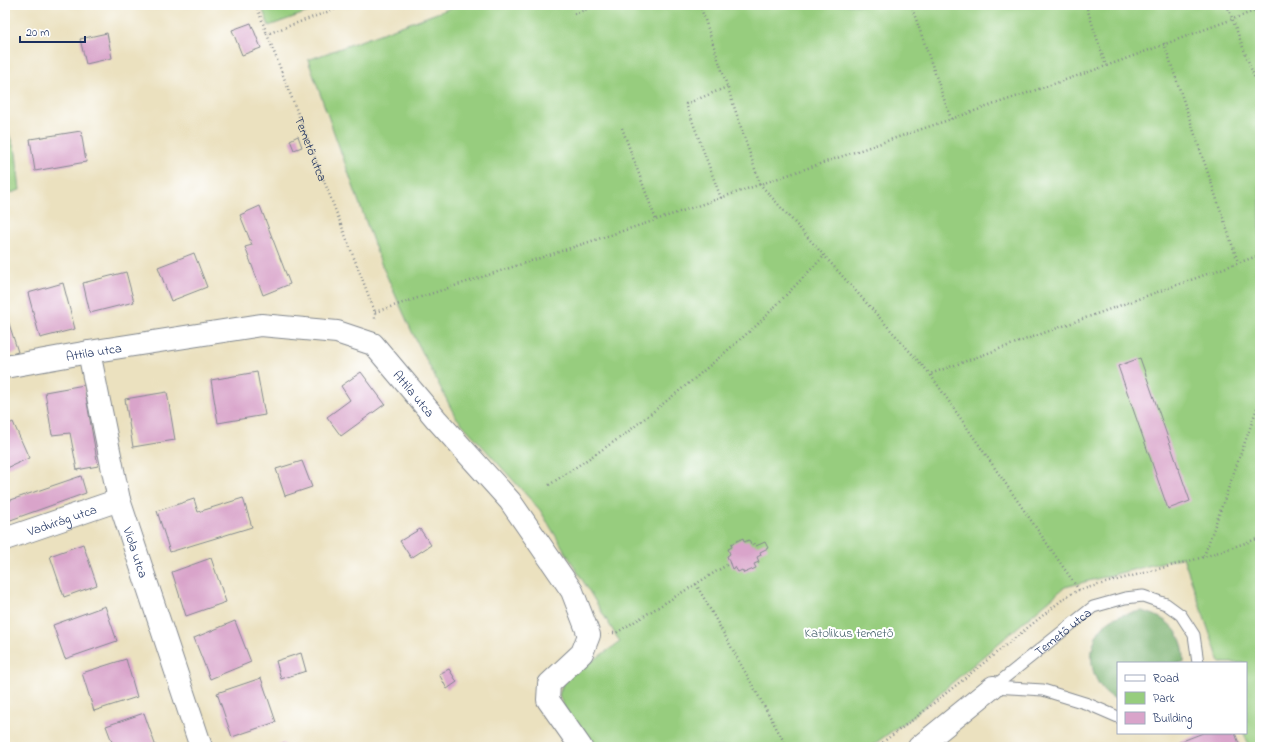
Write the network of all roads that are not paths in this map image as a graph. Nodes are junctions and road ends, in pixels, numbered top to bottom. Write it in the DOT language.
graph roads {
  1 [pos="89,352"];
  2 [pos="5,367"];
  3 [pos="119,500"];
  4 [pos="5,539"];
  5 [pos="1198,662"];
  6 [pos="993,688"];
  7 [pos="1117,717"];
  8 [pos="941,740"];
  9 [pos="201,747"];
  10 [pos="581,747"];
  11 [pos="919,747"];
  1 -- 2 [label="street, Attila utca"];
  1 -- 3 [label="street, Viola utca"];
  1 -- 10 [label="street, Attila utca"];
  3 -- 4 [label="street, Vadvirág utca"];
  3 -- 9 [label="street, Viola utca"];
  5 -- 6 [label="lane, Temető utca"];
  6 -- 7 [label="lane"];
  6 -- 8 [label="street, Temető utca"];
  8 -- 11 [label="street, Temető utca"];
}
